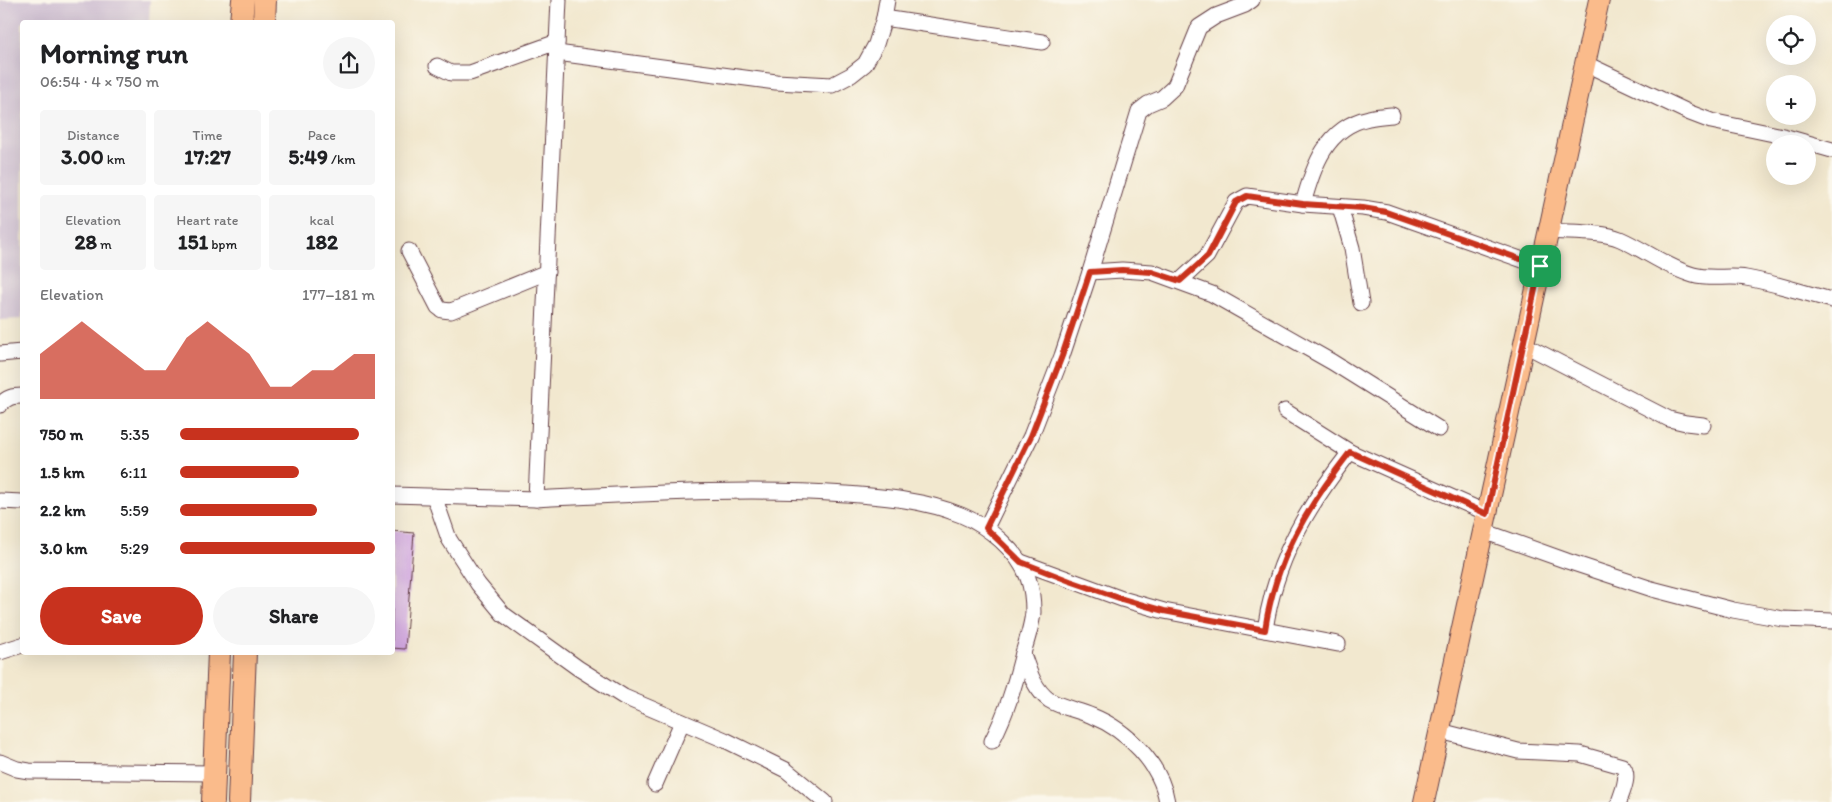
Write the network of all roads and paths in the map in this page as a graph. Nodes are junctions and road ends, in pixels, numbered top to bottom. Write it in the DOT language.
graph roads {
  1 [pos="243,0"];
  2 [pos="265,0"];
  3 [pos="559,0"];
  4 [pos="887,0"];
  5 [pos="1252,0"];
  6 [pos="1599,0"];
  7 [pos="884,18"];
  8 [pos="241,20"];
  9 [pos="264,20"];
  10 [pos="1042,42"];
  11 [pos="557,47"];
  12 [pos="1584,63"];
  13 [pos="437,66"];
  14 [pos="1392,115"];
  15 [pos="1832,150"];
  16 [pos="1303,204"];
  17 [pos="1340,207"];
  18 [pos="1548,231"];
  19 [pos="409,251"];
  20 [pos="1540,266"];
  21 [pos="547,272"];
  22 [pos="1090,272"];
  23 [pos="1180,281"];
  24 [pos="1832,300"];
  25 [pos="1361,303"];
  26 [pos="1523,344"];
  27 [pos="20,352"];
  28 [pos="0,354"];
  29 [pos="20,396"];
  30 [pos="0,405"];
  31 [pos="1285,412"];
  32 [pos="1703,425"];
  33 [pos="1439,429"];
  34 [pos="1350,452"];
  35 [pos="395,495"];
  36 [pos="434,496"];
  37 [pos="536,499"];
  38 [pos="0,501"];
  39 [pos="20,502"];
  40 [pos="1485,522"];
  41 [pos="986,528"];
  42 [pos="1021,562"];
  43 [pos="1832,621"];
  44 [pos="1265,630"];
  45 [pos="1338,644"];
  46 [pos="20,646"];
  47 [pos="0,652"];
  48 [pos="1023,654"];
  49 [pos="219,655"];
  50 [pos="246,655"];
  51 [pos="682,722"];
  52 [pos="1440,731"];
  53 [pos="992,741"];
  54 [pos="0,762"];
  55 [pos="214,773"];
  56 [pos="655,784"];
  57 [pos="213,802"];
  58 [pos="239,802"];
  59 [pos="825,802"];
  60 [pos="1167,802"];
  61 [pos="1424,802"];
  62 [pos="1618,802"];
  1 -- 8 [label="highway"];
  2 -- 9 [label="highway"];
  3 -- 11 [label="street"];
  4 -- 7 [label="street"];
  5 -- 22 [label="street"];
  6 -- 12 [label="main road"];
  7 -- 10 [label="street"];
  7 -- 11 [label="street"];
  11 -- 13 [label="street"];
  11 -- 21 [label="street"];
  12 -- 15 [label="street"];
  12 -- 18 [label="main road"];
  14 -- 16 [label="street"];
  16 -- 17 [label="street"];
  16 -- 23 [label="street"];
  17 -- 20 [label="street"];
  17 -- 25 [label="street"];
  18 -- 20 [label="main road"];
  18 -- 24 [label="street"];
  19 -- 21 [label="street"];
  20 -- 26 [label="main road"];
  21 -- 37 [label="street"];
  22 -- 23 [label="street"];
  22 -- 41 [label="street"];
  23 -- 33 [label="street"];
  26 -- 32 [label="street"];
  26 -- 40 [label="main road"];
  27 -- 28 [label="street"];
  29 -- 30 [label="street"];
  31 -- 34 [label="street"];
  34 -- 40 [label="street"];
  34 -- 44 [label="street"];
  35 -- 36 [label="street"];
  36 -- 37 [label="street"];
  36 -- 51 [label="street"];
  37 -- 41 [label="street"];
  38 -- 39 [label="street"];
  40 -- 43 [label="street"];
  40 -- 52 [label="main road"];
  41 -- 42 [label="street"];
  42 -- 44 [label="street"];
  42 -- 48 [label="street"];
  44 -- 45 [label="street"];
  46 -- 47 [label="street"];
  48 -- 53 [label="street"];
  48 -- 60 [label="street"];
  49 -- 55 [label="highway"];
  50 -- 58 [label="highway"];
  51 -- 56 [label="street"];
  51 -- 59 [label="street"];
  52 -- 61 [label="main road"];
  52 -- 62 [label="street"];
  54 -- 55 [label="street"];
  55 -- 57 [label="highway"];
}
